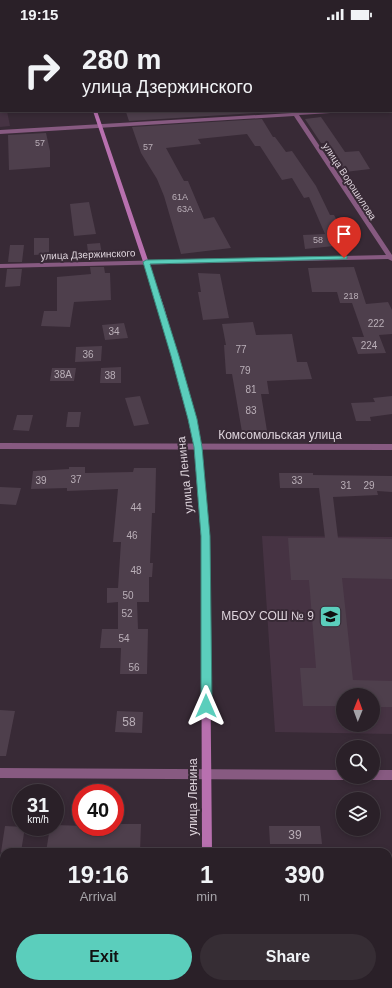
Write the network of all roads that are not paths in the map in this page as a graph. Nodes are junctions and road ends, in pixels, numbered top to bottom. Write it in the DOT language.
graph roads {
  1 [pos="95,112"];
  2 [pos="320,112"];
  3 [pos="295,113"];
  4 [pos="100,127"];
  5 [pos="0,132"];
  6 [pos="391,258"];
  7 [pos="146,262"];
  8 [pos="0,266"];
  9 [pos="0,446"];
  10 [pos="198,447"];
  11 [pos="392,447"];
  12 [pos="0,773"];
  13 [pos="207,775"];
  14 [pos="336,775"];
  15 [pos="380,775"];
  16 [pos="392,775"];
  17 [pos="207,848"];
  1 -- 4 [label="street, улица Ленина"];
  2 -- 3 [label="street"];
  3 -- 4 [label="street"];
  3 -- 6 [label="street, улица Ворошилова"];
  4 -- 5 [label="street"];
  4 -- 7 [label="street, улица Ленина"];
  6 -- 7 [label="street, улица Дзержинского"];
  7 -- 8 [label="street, улица Дзержинского"];
  7 -- 10 [label="street, улица Ленина"];
  9 -- 10 [label="street, Комсомольская улица"];
  10 -- 11 [label="street, Комсомольская улица"];
  10 -- 13 [label="street, улица Ленина"];
  12 -- 13 [label="street"];
  13 -- 14 [label="street"];
  13 -- 17 [label="street, улица Ленина"];
  15 -- 16 [label="street"];
}
